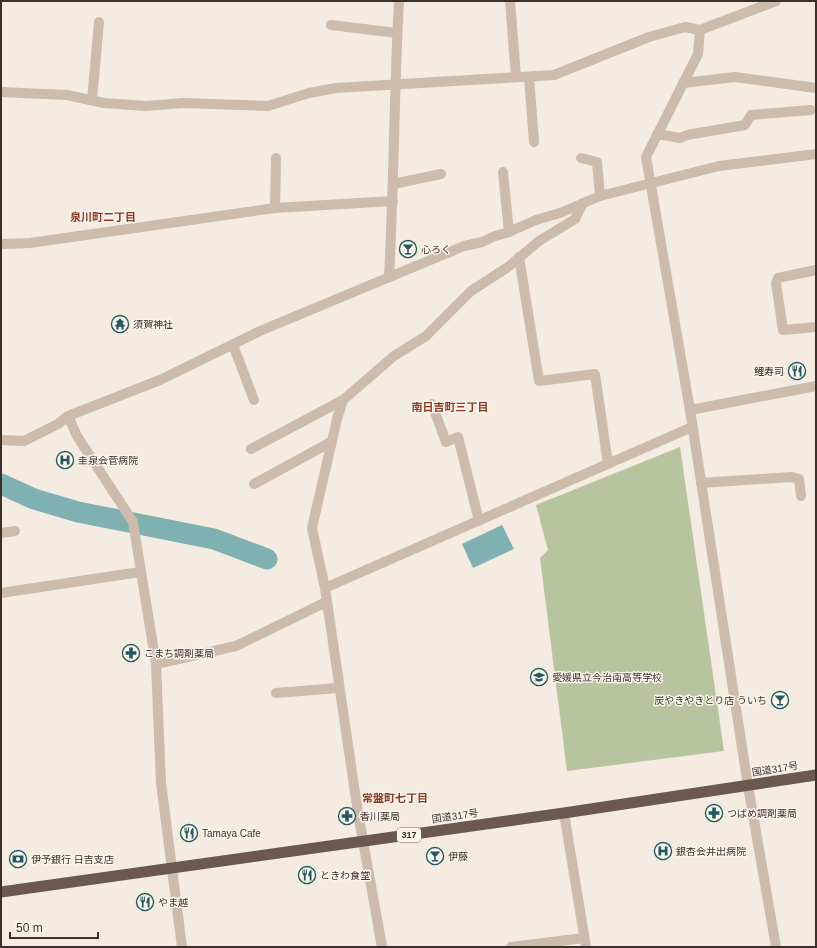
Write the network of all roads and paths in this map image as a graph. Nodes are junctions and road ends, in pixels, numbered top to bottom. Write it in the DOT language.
graph roads {
  1 [pos="399,1"];
  2 [pos="510,1"];
  3 [pos="776,1"];
  4 [pos="99,22"];
  5 [pos="330,25"];
  6 [pos="700,30"];
  7 [pos="397,33"];
  8 [pos="516,77"];
  9 [pos="529,77"];
  10 [pos="683,83"];
  11 [pos="394,84"];
  12 [pos="816,88"];
  13 [pos="1,92"];
  14 [pos="92,100"];
  15 [pos="812,110"];
  16 [pos="657,134"];
  17 [pos="534,142"];
  18 [pos="816,154"];
  19 [pos="276,158"];
  20 [pos="581,158"];
  21 [pos="503,172"];
  22 [pos="441,174"];
  23 [pos="393,184"];
  24 [pos="650,184"];
  25 [pos="600,196"];
  26 [pos="393,201"];
  27 [pos="583,203"];
  28 [pos="275,208"];
  29 [pos="509,232"];
  30 [pos="1,244"];
  31 [pos="519,257"];
  32 [pos="816,270"];
  33 [pos="389,277"];
  34 [pos="816,327"];
  35 [pos="233,345"];
  36 [pos="816,386"];
  37 [pos="254,400"];
  38 [pos="343,400"];
  39 [pos="432,404"];
  40 [pos="690,410"];
  41 [pos="68,416"];
  42 [pos="692,427"];
  43 [pos="1,440"];
  44 [pos="331,442"];
  45 [pos="251,449"];
  46 [pos="608,464"];
  47 [pos="701,483"];
  48 [pos="254,484"];
  49 [pos="801,496"];
  50 [pos="480,521"];
  51 [pos="15,532"];
  52 [pos="1,533"];
  53 [pos="140,572"];
  54 [pos="325,588"];
  55 [pos="1,593"];
  56 [pos="326,602"];
  57 [pos="156,664"];
  58 [pos="338,688"];
  59 [pos="276,693"];
  60 [pos="816,775"];
  61 [pos="748,786"];
  62 [pos="564,813"];
  63 [pos="364,841"];
  64 [pos="172,869"];
  65 [pos="1,892"];
  66 [pos="585,942"];
  67 [pos="182,947"];
  68 [pos="382,947"];
  69 [pos="511,947"];
  70 [pos="776,947"];
  1 -- 7 [label="street"];
  2 -- 8 [label="street"];
  3 -- 6 [label="street"];
  4 -- 14 [label="street"];
  5 -- 7 [label="street"];
  6 -- 9 [label="street"];
  6 -- 10 [label="street"];
  7 -- 11 [label="street"];
  8 -- 9 [label="street"];
  8 -- 11 [label="street"];
  9 -- 17 [label="street"];
  10 -- 12 [label="street"];
  10 -- 16 [label="street"];
  11 -- 14 [label="street"];
  11 -- 23 [label="street"];
  13 -- 14 [label="street"];
  15 -- 16 [label="street"];
  16 -- 24 [label="street"];
  18 -- 24 [label="street"];
  19 -- 28 [label="street"];
  20 -- 25 [label="street"];
  21 -- 29 [label="street"];
  22 -- 23 [label="street"];
  23 -- 26 [label="street"];
  24 -- 25 [label="street"];
  24 -- 40 [label="street"];
  25 -- 27 [label="street"];
  26 -- 28 [label="street"];
  26 -- 33 [label="street"];
  27 -- 29 [label="street"];
  27 -- 31 [label="street"];
  28 -- 30 [label="street"];
  29 -- 33 [label="street"];
  31 -- 38 [label="street"];
  31 -- 46 [label="street"];
  32 -- 34 [label="street"];
  33 -- 35 [label="street"];
  35 -- 37 [label="street"];
  35 -- 41 [label="street"];
  36 -- 40 [label="street"];
  38 -- 44 [label="street"];
  38 -- 45 [label="street"];
  39 -- 50 [label="street"];
  40 -- 42 [label="street"];
  41 -- 43 [label="street"];
  41 -- 53 [label="street"];
  42 -- 46 [label="street"];
  42 -- 47 [label="street"];
  44 -- 48 [label="street"];
  44 -- 54 [label="street"];
  46 -- 50 [label="street"];
  47 -- 49 [label="street"];
  47 -- 61 [label="street"];
  50 -- 54 [label="street"];
  51 -- 52 [label="street"];
  53 -- 55 [label="street"];
  53 -- 57 [label="street"];
  54 -- 56 [label="street"];
  56 -- 57 [label="street"];
  56 -- 58 [label="street"];
  57 -- 64 [label="street"];
  58 -- 59 [label="street"];
  58 -- 63 [label="street"];
  60 -- 61 [label="highway, 国道317号 / 317"];
  61 -- 62 [label="highway, 国道317号 / 317"];
  61 -- 70 [label="street"];
  62 -- 63 [label="highway, 国道317号 / 317"];
  62 -- 66 [label="street"];
  63 -- 64 [label="highway, 国道317号 / 317"];
  63 -- 68 [label="street"];
  64 -- 65 [label="highway, 国道317号 / 317"];
  64 -- 67 [label="street"];
  66 -- 69 [label="street"];
}
